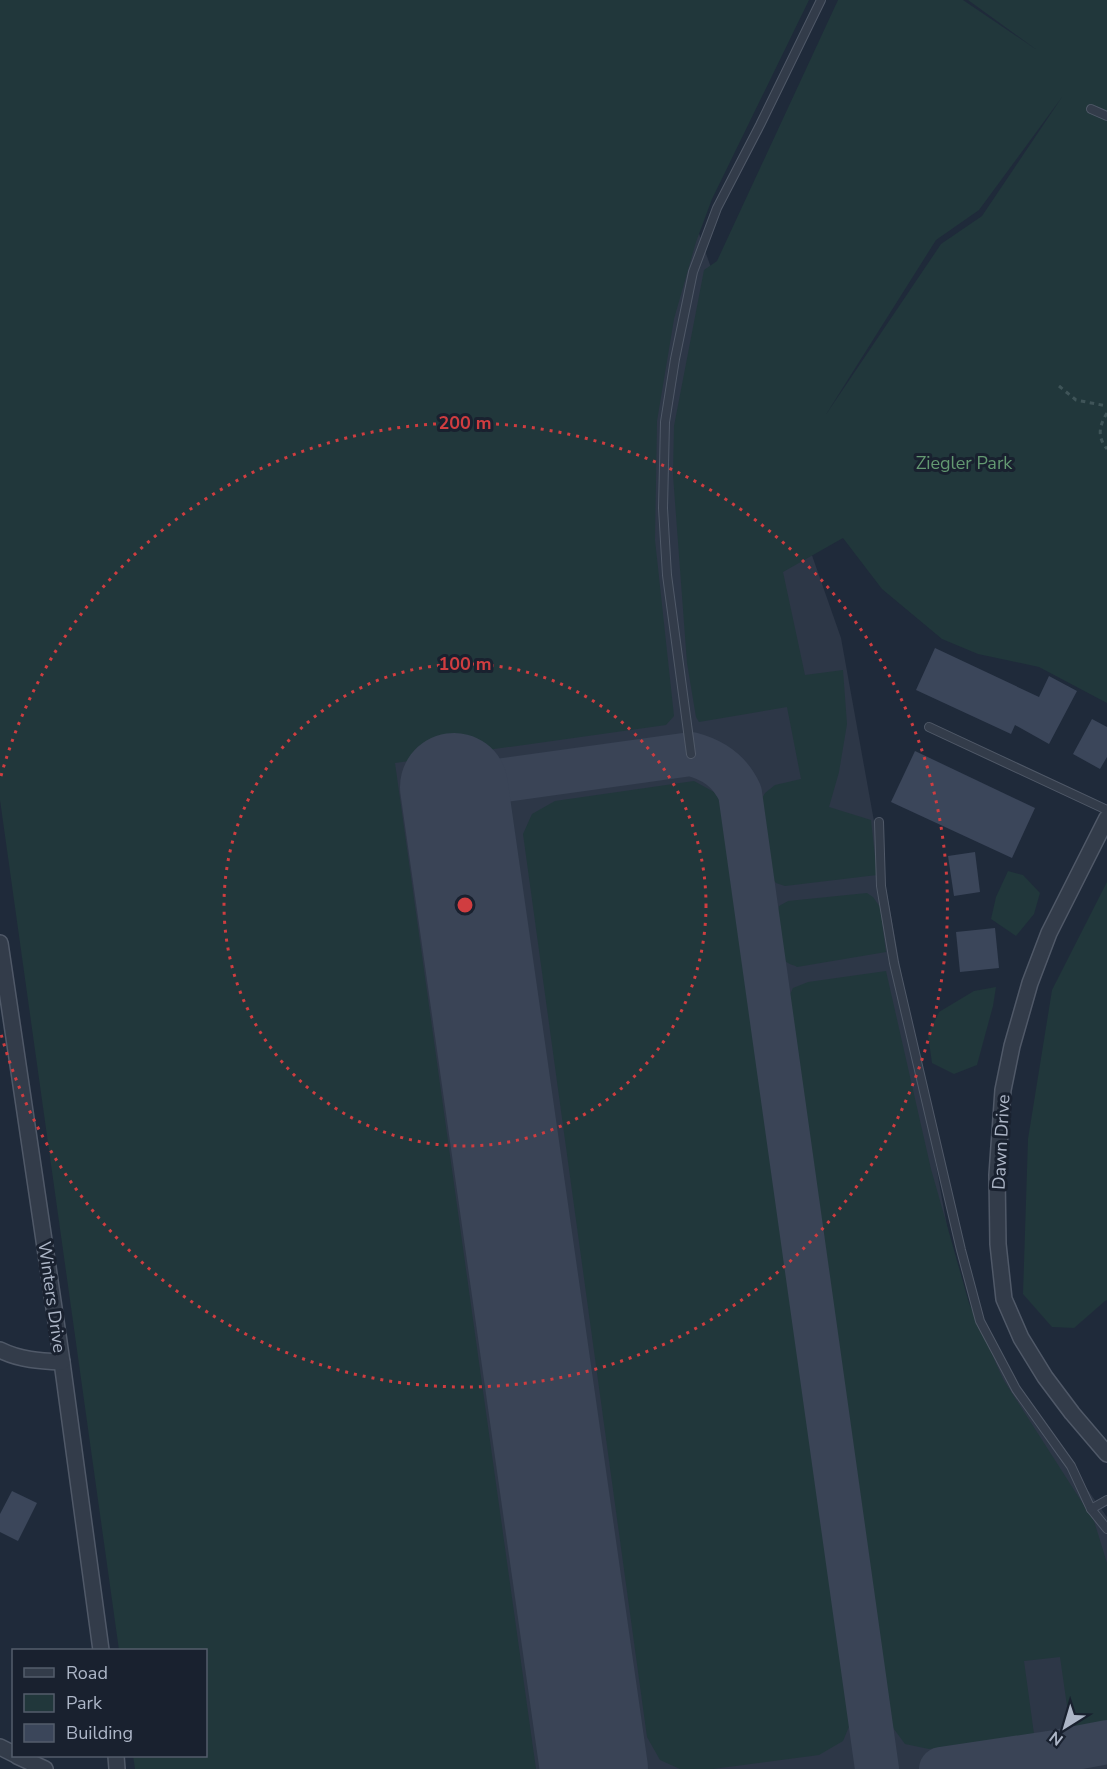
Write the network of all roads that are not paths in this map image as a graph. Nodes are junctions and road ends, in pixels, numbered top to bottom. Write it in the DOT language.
graph roads {
  1 [pos="821,0"];
  2 [pos="1091,109"];
  3 [pos="1107,116"];
  4 [pos="929,727"];
  5 [pos="691,754"];
  6 [pos="1107,810"];
  7 [pos="1107,818"];
  8 [pos="879,822"];
  9 [pos="0,943"];
  10 [pos="0,1350"];
  11 [pos="62,1362"];
  12 [pos="1107,1454"];
  13 [pos="1107,1500"];
  14 [pos="1091,1509"];
  15 [pos="1107,1529"];
  16 [pos="101,1649"];
  17 [pos="19,1757"];
  18 [pos="45,1769"];
  1 -- 5 [label="lane"];
  2 -- 3 [label="lane"];
  4 -- 6 [label="lane"];
  7 -- 12 [label="street, Dawn Drive"];
  8 -- 14 [label="lane"];
  9 -- 11 [label="street, Winters Drive"];
  10 -- 11 [label="street"];
  11 -- 16 [label="street, Winters Drive"];
  13 -- 14 [label="lane"];
  14 -- 15 [label="lane"];
  17 -- 18 [label="street"];
}
